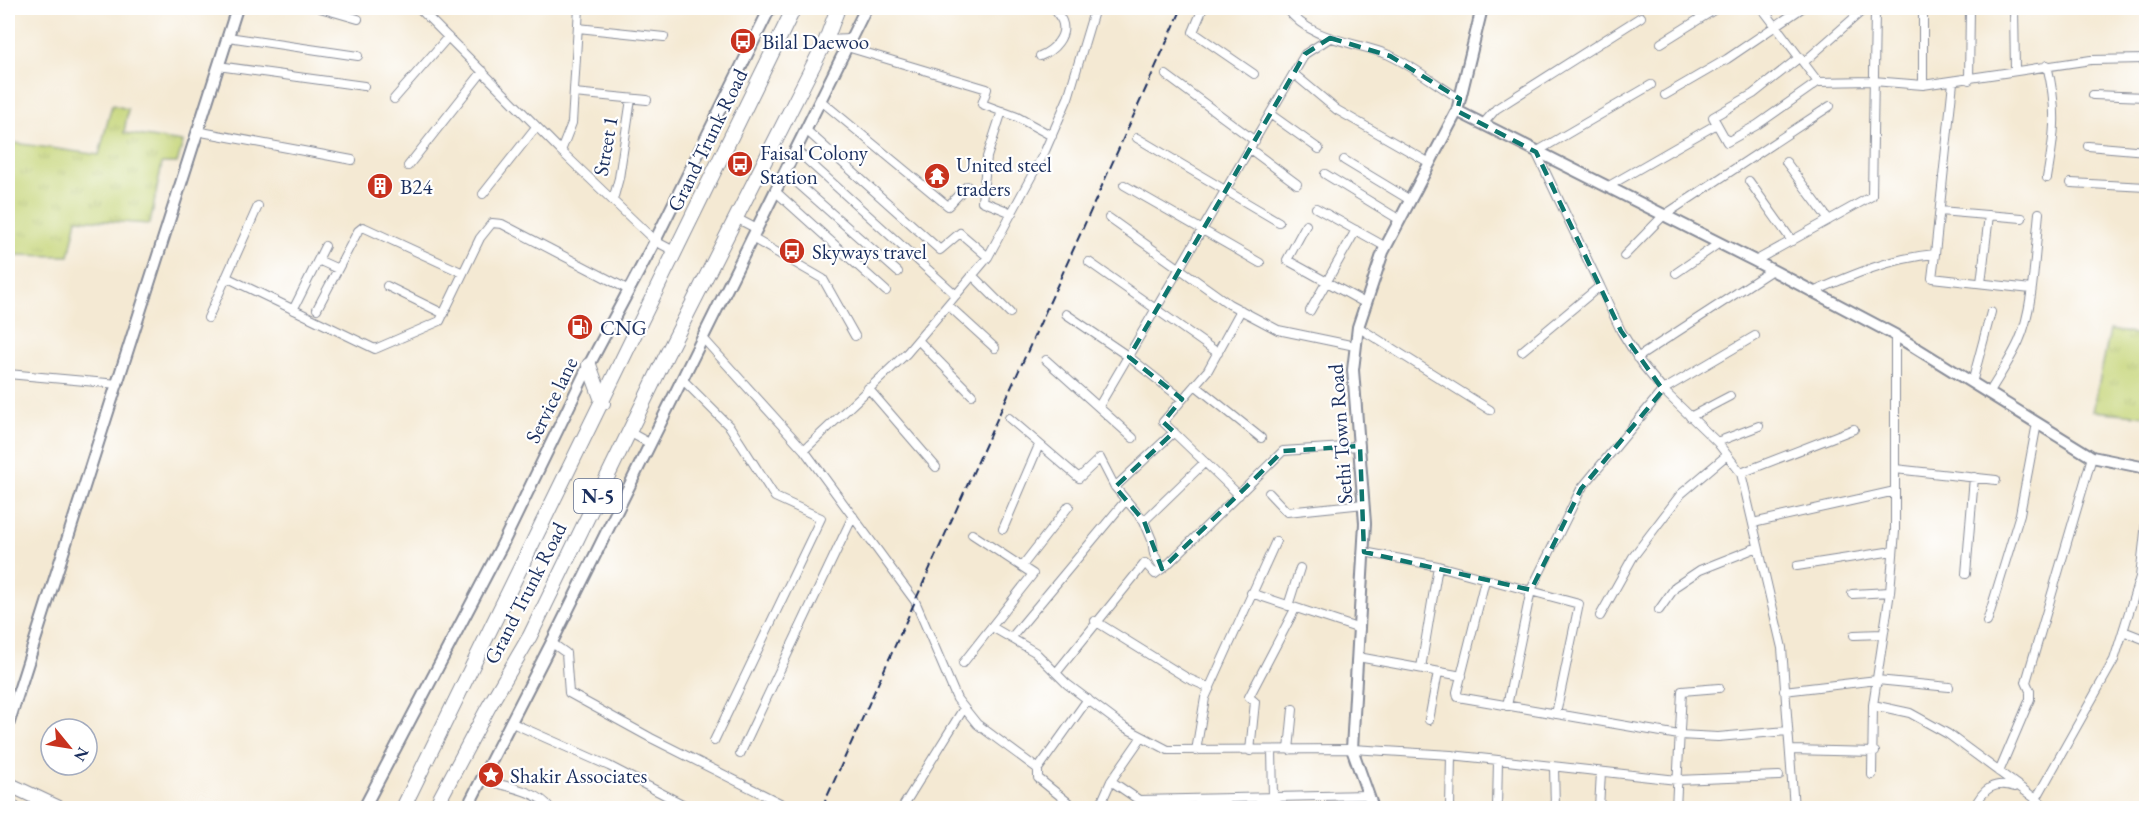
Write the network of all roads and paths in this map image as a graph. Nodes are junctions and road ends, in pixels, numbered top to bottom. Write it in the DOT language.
graph roads {
  1 [pos="237,8"];
  2 [pos="320,8"];
  3 [pos="419,8"];
  4 [pos="579,8"];
  5 [pos="770,8"];
  6 [pos="794,8"];
  7 [pos="838,8"];
  8 [pos="866,8"];
  9 [pos="1055,8"];
  10 [pos="1095,8"];
  11 [pos="1203,8"];
  12 [pos="1287,8"];
  13 [pos="1482,8"];
  14 [pos="1717,8"];
  15 [pos="1762,8"];
  16 [pos="1802,8"];
  17 [pos="1923,8"];
  18 [pos="1970,8"];
  19 [pos="2014,8"];
  20 [pos="1863,10"];
  21 [pos="1875,11"];
  22 [pos="1641,17"];
  23 [pos="358,19"];
  24 [pos="1774,27"];
  25 [pos="578,28"];
  26 [pos="228,37"];
  27 [pos="448,37"];
  28 [pos="664,37"];
  29 [pos="1330,38"];
  30 [pos="826,40"];
  31 [pos="849,43"];
  32 [pos="1661,43"];
  33 [pos="358,56"];
  34 [pos="1040,56"];
  35 [pos="2146,59"];
  36 [pos="1802,60"];
  37 [pos="2047,65"];
  38 [pos="218,66"];
  39 [pos="2015,70"];
  40 [pos="483,71"];
  41 [pos="1254,74"];
  42 [pos="1294,74"];
  43 [pos="1166,75"];
  44 [pos="1969,80"];
  45 [pos="1873,81"];
  46 [pos="1818,82"];
  47 [pos="1953,82"];
  48 [pos="1651,85"];
  49 [pos="1923,85"];
  50 [pos="364,86"];
  51 [pos="574,93"];
  52 [pos="1665,95"];
  53 [pos="2093,95"];
  54 [pos="2146,97"];
  55 [pos="394,99"];
  56 [pos="632,99"];
  57 [pos="1460,99"];
  58 [pos="647,100"];
  59 [pos="820,100"];
  60 [pos="1830,106"];
  61 [pos="1002,111"];
  62 [pos="1457,111"];
  63 [pos="1270,114"];
  64 [pos="1483,124"];
  65 [pos="1717,124"];
  66 [pos="536,127"];
  67 [pos="806,130"];
  68 [pos="196,131"];
  69 [pos="1052,136"];
  70 [pos="1137,138"];
  71 [pos="1255,141"];
  72 [pos="2088,146"];
  73 [pos="1250,149"];
  74 [pos="1319,149"];
  75 [pos="796,150"];
  76 [pos="561,151"];
  77 [pos="2146,151"];
  78 [pos="1536,152"];
  79 [pos="352,160"];
  80 [pos="1344,160"];
  81 [pos="1786,162"];
  82 [pos="1430,163"];
  83 [pos="408,166"];
  84 [pos="785,172"];
  85 [pos="1325,174"];
  86 [pos="2047,178"];
  87 [pos="1749,182"];
  88 [pos="2071,183"];
  89 [pos="1297,184"];
  90 [pos="1124,185"];
  91 [pos="967,186"];
  92 [pos="2146,187"];
  93 [pos="1607,188"];
  94 [pos="1225,191"];
  95 [pos="775,192"];
  96 [pos="483,194"];
  97 [pos="613,200"];
  98 [pos="1410,200"];
  99 [pos="258,206"];
  100 [pos="1316,208"];
  101 [pos="1940,211"];
  102 [pos="1012,213"];
  103 [pos="2039,213"];
  104 [pos="1989,215"];
  105 [pos="1663,216"];
  106 [pos="1109,218"];
  107 [pos="2022,218"];
  108 [pos="736,219"];
  109 [pos="1400,220"];
  110 [pos="1829,220"];
  111 [pos="1279,222"];
  112 [pos="1306,225"];
  113 [pos="1204,229"];
  114 [pos="1356,230"];
  115 [pos="754,234"];
  116 [pos="656,241"];
  117 [pos="1792,241"];
  118 [pos="1718,244"];
  119 [pos="324,246"];
  120 [pos="1386,247"];
  121 [pos="676,252"];
  122 [pos="1935,254"];
  123 [pos="1624,256"];
  124 [pos="988,257"];
  125 [pos="318,260"];
  126 [pos="1755,261"];
  127 [pos="1089,262"];
  128 [pos="1260,263"];
  129 [pos="338,269"];
  130 [pos="1179,270"];
  131 [pos="1772,270"];
  132 [pos="898,272"];
  133 [pos="463,273"];
  134 [pos="1676,273"];
  135 [pos="972,275"];
  136 [pos="226,277"];
  137 [pos="1327,282"];
  138 [pos="1981,283"];
  139 [pos="387,286"];
  140 [pos="1600,286"];
  141 [pos="2031,289"];
  142 [pos="629,290"];
  143 [pos="886,291"];
  144 [pos="1814,292"];
  145 [pos="956,295"];
  146 [pos="1365,303"];
  147 [pos="948,304"];
  148 [pos="1157,308"];
  149 [pos="317,309"];
  150 [pos="293,310"];
  151 [pos="1241,310"];
  152 [pos="1310,311"];
  153 [pos="1991,312"];
  154 [pos="1010,313"];
  155 [pos="444,314"];
  156 [pos="1066,314"];
  157 [pos="208,318"];
  158 [pos="1358,327"];
  159 [pos="1895,335"];
  160 [pos="855,336"];
  161 [pos="1755,336"];
  162 [pos="702,337"];
  163 [pos="918,340"];
  164 [pos="1355,346"];
  165 [pos="994,348"];
  166 [pos="1521,351"];
  167 [pos="1218,353"];
  168 [pos="1129,357"];
  169 [pos="1637,358"];
  170 [pos="1046,360"];
  171 [pos="589,365"];
  172 [pos="8,374"];
  173 [pos="682,379"];
  174 [pos="1972,382"];
  175 [pos="118,384"];
  176 [pos="1195,386"];
  177 [pos="868,388"];
  178 [pos="1663,390"];
  179 [pos="1989,393"];
  180 [pos="972,394"];
  181 [pos="1730,396"];
  182 [pos="1182,399"];
  183 [pos="603,403"];
  184 [pos="1099,406"];
  185 [pos="1490,410"];
  186 [pos="1690,417"];
  187 [pos="1008,418"];
  188 [pos="2037,423"];
  189 [pos="1759,426"];
  190 [pos="1854,429"];
  191 [pos="629,432"];
  192 [pos="1174,432"];
  193 [pos="1132,438"];
  194 [pos="1261,438"];
  195 [pos="1717,442"];
  196 [pos="650,443"];
  197 [pos="1039,445"];
  198 [pos="1360,446"];
  199 [pos="804,450"];
  200 [pos="1726,455"];
  201 [pos="2092,457"];
  202 [pos="1205,462"];
  203 [pos="936,467"];
  204 [pos="2146,468"];
  205 [pos="1895,469"];
  206 [pos="1741,473"];
  207 [pos="1974,477"];
  208 [pos="1996,480"];
  209 [pos="1115,487"];
  210 [pos="1895,491"];
  211 [pos="1269,493"];
  212 [pos="1239,495"];
  213 [pos="1126,500"];
  214 [pos="1364,504"];
  215 [pos="1069,506"];
  216 [pos="853,516"];
  217 [pos="1144,521"];
  218 [pos="1753,523"];
  219 [pos="2146,523"];
  220 [pos="1003,529"];
  221 [pos="972,534"];
  222 [pos="1276,541"];
  223 [pos="1758,547"];
  224 [pos="1893,551"];
  225 [pos="1364,552"];
  226 [pos="1022,566"];
  227 [pos="1438,566"];
  228 [pos="1797,566"];
  229 [pos="1300,568"];
  230 [pos="1162,569"];
  231 [pos="1966,574"];
  232 [pos="1485,580"];
  233 [pos="1531,590"];
  234 [pos="1890,592"];
  235 [pos="2135,592"];
  236 [pos="1251,593"];
  237 [pos="1852,594"];
  238 [pos="2146,595"];
  239 [pos="1291,608"];
  240 [pos="1659,610"];
  241 [pos="1600,616"];
  242 [pos="497,618"];
  243 [pos="1095,621"];
  244 [pos="1987,622"];
  245 [pos="992,627"];
  246 [pos="1360,629"];
  247 [pos="2123,631"];
  248 [pos="1882,634"];
  249 [pos="1854,635"];
  250 [pos="531,636"];
  251 [pos="1011,638"];
  252 [pos="2146,640"];
  253 [pos="552,643"];
  254 [pos="1358,657"];
  255 [pos="963,663"];
  256 [pos="1421,668"];
  257 [pos="1438,672"];
  258 [pos="1056,673"];
  259 [pos="1462,676"];
  260 [pos="1877,680"];
  261 [pos="1949,687"];
  262 [pos="1210,688"];
  263 [pos="1719,688"];
  264 [pos="1784,691"];
  265 [pos="1088,699"];
  266 [pos="1874,705"];
  267 [pos="1508,706"];
  268 [pos="964,708"];
  269 [pos="1293,709"];
  270 [pos="1556,714"];
  271 [pos="1429,720"];
  272 [pos="510,722"];
  273 [pos="8,725"];
  274 [pos="1787,731"];
  275 [pos="1679,735"];
  276 [pos="1141,738"];
  277 [pos="714,741"];
  278 [pos="1352,749"];
  279 [pos="1272,750"];
  280 [pos="1289,750"];
  281 [pos="1790,750"];
  282 [pos="1196,751"];
  283 [pos="1250,751"];
  284 [pos="1875,752"];
  285 [pos="740,754"];
  286 [pos="1451,755"];
  287 [pos="1498,760"];
  288 [pos="1554,767"];
  289 [pos="1038,769"];
  290 [pos="1601,772"];
  291 [pos="1999,772"];
  292 [pos="1872,775"];
  293 [pos="1779,776"];
  294 [pos="481,779"];
  295 [pos="1677,780"];
  296 [pos="1111,781"];
  297 [pos="8,784"];
  298 [pos="2022,789"];
  299 [pos="1368,795"];
  300 [pos="1273,797"];
  301 [pos="2036,799"];
  302 [pos="1139,804"];
  303 [pos="8,806"];
  304 [pos="1072,807"];
  305 [pos="13,808"];
  306 [pos="59,808"];
  307 [pos="364,808"];
  308 [pos="392,808"];
  309 [pos="403,808"];
  310 [pos="435,808"];
  311 [pos="445,808"];
  312 [pos="467,808"];
  313 [pos="550,808"];
  314 [pos="690,808"];
  315 [pos="790,808"];
  316 [pos="902,808"];
  317 [pos="1099,808"];
  318 [pos="1373,808"];
  319 [pos="1450,808"];
  320 [pos="1497,808"];
  321 [pos="1554,808"];
  322 [pos="1599,808"];
  323 [pos="1676,808"];
  324 [pos="1794,808"];
  325 [pos="1974,808"];
  326 [pos="2049,808"];
  1 -- 26 [label="street"];
  2 -- 23 [label="street"];
  3 -- 27 [label="street"];
  4 -- 25 [label="street"];
  5 -- 116 [label="street, Service lane"];
  6 -- 121 [label="highway, Grand Trunk Road / N-5"];
  7 -- 30 [label="highway, Grand Trunk Road / N-5"];
  8 -- 31 [label="street"];
  9 -- 34 [label="street"];
  10 -- 69 [label="street"];
  11 -- 41 [label="street"];
  12 -- 29 [label="street"];
  13 -- 57 [label="street, Sethi Town Road"];
  14 -- 32 [label="street"];
  15 -- 24 [label="street"];
  16 -- 24 [label="street"];
  17 -- 49 [label="street"];
  18 -- 44 [label="street"];
  19 -- 39 [label="street"];
  20 -- 36 [label="street"];
  21 -- 45 [label="street"];
  22 -- 64 [label="street"];
  24 -- 36 [label="street"];
  24 -- 52 [label="street"];
  25 -- 28 [label="street"];
  25 -- 51 [label="street"];
  26 -- 33 [label="street"];
  26 -- 38 [label="street"];
  27 -- 40 [label="street"];
  27 -- 55 [label="street"];
  29 -- 42 [label="street"];
  29 -- 57 [label="street"];
  30 -- 31 [label="street"];
  30 -- 108 [label="highway, Grand Trunk Road / N-5"];
  31 -- 59 [label="street"];
  31 -- 61 [label="street"];
  35 -- 37 [label="street"];
  36 -- 46 [label="street"];
  36 -- 65 [label="street"];
  37 -- 39 [label="street"];
  37 -- 86 [label="street"];
  38 -- 50 [label="street"];
  38 -- 68 [label="street"];
  39 -- 44 [label="street"];
  40 -- 66 [label="street"];
  40 -- 83 [label="street"];
  42 -- 63 [label="street"];
  42 -- 82 [label="street"];
  43 -- 71 [label="street"];
  44 -- 47 [label="street"];
  45 -- 46 [label="street"];
  45 -- 49 [label="street"];
  45 -- 110 [label="street"];
  46 -- 65 [label="street"];
  47 -- 49 [label="street"];
  47 -- 101 [label="street"];
  48 -- 78 [label="street"];
  51 -- 56 [label="street"];
  51 -- 76 [label="street"];
  53 -- 54 [label="street"];
  56 -- 58 [label="street"];
  56 -- 97 [label="street, Street 1"];
  57 -- 62 [label="street, Sethi Town Road"];
  59 -- 67 [label="street"];
  59 -- 91 [label="street"];
  60 -- 105 [label="street"];
  61 -- 69 [label="street"];
  61 -- 102 [label="street"];
  62 -- 64 [label="street"];
  62 -- 82 [label="street, Sethi Town Road"];
  63 -- 71 [label="street"];
  63 -- 74 [label="street"];
  64 -- 78 [label="street"];
  65 -- 93 [label="street"];
  66 -- 76 [label="street"];
  66 -- 96 [label="street"];
  67 -- 75 [label="street"];
  67 -- 124 [label="street"];
  68 -- 79 [label="street"];
  68 -- 175 [label="street"];
  69 -- 102 [label="street"];
  70 -- 94 [label="street"];
  71 -- 73 [label="street"];
  72 -- 77 [label="street"];
  73 -- 89 [label="street"];
  73 -- 94 [label="street"];
  75 -- 84 [label="street"];
  75 -- 145 [label="street"];
  76 -- 97 [label="street"];
  78 -- 93 [label="street"];
  78 -- 140 [label="street"];
  80 -- 98 [label="street"];
  81 -- 110 [label="street"];
  82 -- 98 [label="street, Sethi Town Road"];
  84 -- 95 [label="street"];
  84 -- 132 [label="street"];
  85 -- 109 [label="street"];
  87 -- 117 [label="street"];
  88 -- 92 [label="street"];
  90 -- 113 [label="street"];
  93 -- 105 [label="street"];
  94 -- 111 [label="street"];
  94 -- 113 [label="street"];
  95 -- 115 [label="street"];
  95 -- 143 [label="street"];
  97 -- 116 [label="street"];
  98 -- 109 [label="street, Sethi Town Road"];
  99 -- 136 [label="street"];
  100 -- 114 [label="street"];
  101 -- 104 [label="street"];
  101 -- 122 [label="street"];
  102 -- 124 [label="street"];
  103 -- 141 [label="street"];
  104 -- 107 [label="street"];
  104 -- 138 [label="street"];
  105 -- 118 [label="street"];
  105 -- 123 [label="street"];
  106 -- 130 [label="street"];
  108 -- 115 [label="street"];
  108 -- 191 [label="highway, Grand Trunk Road / N-5"];
  109 -- 120 [label="street, Sethi Town Road"];
  110 -- 117 [label="street"];
  112 -- 137 [label="street"];
  113 -- 128 [label="street"];
  113 -- 130 [label="street"];
  114 -- 120 [label="street"];
  114 -- 137 [label="street"];
  115 -- 160 [label="street"];
  115 -- 162 [label="street"];
  116 -- 121 [label="street"];
  116 -- 142 [label="street, Service lane"];
  117 -- 126 [label="street"];
  118 -- 126 [label="street"];
  118 -- 134 [label="street"];
  119 -- 125 [label="street"];
  120 -- 146 [label="street, Sethi Town Road"];
  121 -- 183 [label="highway, Grand Trunk Road / N-5"];
  122 -- 138 [label="street"];
  122 -- 144 [label="street"];
  124 -- 135 [label="street"];
  125 -- 129 [label="street"];
  125 -- 150 [label="street"];
  126 -- 131 [label="street"];
  127 -- 148 [label="street"];
  129 -- 133 [label="street"];
  129 -- 149 [label="street"];
  130 -- 148 [label="street"];
  130 -- 151 [label="street"];
  131 -- 144 [label="street"];
  131 -- 169 [label="street"];
  133 -- 142 [label="street"];
  133 -- 155 [label="street"];
  135 -- 145 [label="street"];
  135 -- 154 [label="street"];
  136 -- 150 [label="street"];
  136 -- 157 [label="street"];
  137 -- 146 [label="street"];
  137 -- 152 [label="street"];
  138 -- 141 [label="street"];
  139 -- 155 [label="street"];
  140 -- 166 [label="street"];
  140 -- 169 [label="street"];
  141 -- 179 [label="street"];
  142 -- 171 [label="street, Service lane"];
  144 -- 159 [label="street"];
  145 -- 147 [label="street"];
  146 -- 158 [label="street, Sethi Town Road"];
  147 -- 163 [label="street"];
  147 -- 165 [label="street"];
  148 -- 167 [label="street"];
  148 -- 168 [label="street"];
  150 -- 155 [label="street"];
  151 -- 164 [label="street"];
  151 -- 167 [label="street"];
  153 -- 174 [label="street"];
  156 -- 168 [label="street"];
  158 -- 164 [label="street, Sethi Town Road"];
  158 -- 185 [label="street"];
  159 -- 174 [label="street"];
  159 -- 205 [label="street"];
  161 -- 178 [label="street"];
  162 -- 173 [label="street"];
  162 -- 199 [label="street"];
  163 -- 177 [label="street"];
  163 -- 180 [label="street"];
  164 -- 198 [label="street, Sethi Town Road"];
  167 -- 176 [label="street"];
  168 -- 182 [label="street"];
  168 -- 184 [label="street"];
  169 -- 178 [label="street"];
  170 -- 184 [label="street"];
  171 -- 183 [label="highway"];
  171 -- 307 [label="street, Service lane"];
  172 -- 175 [label="street"];
  173 -- 196 [label="street"];
  173 -- 277 [label="street"];
  174 -- 179 [label="street"];
  175 -- 273 [label="street"];
  176 -- 182 [label="street"];
  176 -- 194 [label="street"];
  177 -- 199 [label="street"];
  177 -- 203 [label="street"];
  178 -- 186 [label="street"];
  178 -- 233 [label="street"];
  179 -- 188 [label="street"];
  181 -- 186 [label="street"];
  182 -- 192 [label="street"];
  183 -- 242 [label="highway, Grand Trunk Road / N-5"];
  184 -- 193 [label="street"];
  186 -- 195 [label="street"];
  187 -- 197 [label="street"];
  188 -- 201 [label="street"];
  188 -- 244 [label="street"];
  189 -- 195 [label="street"];
  190 -- 206 [label="street"];
  191 -- 196 [label="street"];
  191 -- 250 [label="highway, Grand Trunk Road / N-5"];
  192 -- 202 [label="street"];
  192 -- 209 [label="street"];
  195 -- 200 [label="street"];
  196 -- 253 [label="street"];
  197 -- 209 [label="street"];
  197 -- 220 [label="street"];
  198 -- 212 [label="street"];
  198 -- 214 [label="street, Sethi Town Road"];
  199 -- 216 [label="street"];
  200 -- 206 [label="street"];
  200 -- 241 [label="street"];
  201 -- 204 [label="street"];
  201 -- 291 [label="street"];
  202 -- 212 [label="street"];
  202 -- 217 [label="street"];
  205 -- 207 [label="street"];
  205 -- 210 [label="street"];
  206 -- 218 [label="street"];
  207 -- 208 [label="street"];
  207 -- 231 [label="street"];
  209 -- 213 [label="street"];
  210 -- 218 [label="street"];
  210 -- 224 [label="street"];
  211 -- 214 [label="street"];
  212 -- 230 [label="street"];
  213 -- 217 [label="street"];
  213 -- 251 [label="street"];
  214 -- 225 [label="street, Sethi Town Road"];
  215 -- 226 [label="street"];
  216 -- 268 [label="street"];
  216 -- 285 [label="street"];
  217 -- 230 [label="street"];
  218 -- 223 [label="street"];
  219 -- 235 [label="street"];
  221 -- 226 [label="street"];
  222 -- 236 [label="street"];
  223 -- 240 [label="street"];
  223 -- 264 [label="street"];
  224 -- 228 [label="street"];
  224 -- 234 [label="street"];
  225 -- 227 [label="street"];
  225 -- 246 [label="street, Sethi Town Road"];
  226 -- 245 [label="street"];
  227 -- 232 [label="street"];
  227 -- 256 [label="street"];
  229 -- 239 [label="street"];
  230 -- 243 [label="street"];
  232 -- 233 [label="street"];
  232 -- 259 [label="street"];
  233 -- 267 [label="street"];
  233 -- 270 [label="street"];
  234 -- 237 [label="street"];
  234 -- 248 [label="street"];
  235 -- 238 [label="street"];
  235 -- 247 [label="street"];
  236 -- 239 [label="street"];
  236 -- 262 [label="street"];
  239 -- 246 [label="street"];
  239 -- 283 [label="street"];
  242 -- 308 [label="highway"];
  242 -- 309 [label="highway, Grand Trunk Road / N-5"];
  243 -- 258 [label="street"];
  243 -- 262 [label="street"];
  245 -- 251 [label="street"];
  245 -- 255 [label="street"];
  246 -- 254 [label="street, Sethi Town Road"];
  247 -- 252 [label="street"];
  247 -- 301 [label="street"];
  248 -- 249 [label="street"];
  248 -- 260 [label="street"];
  250 -- 310 [label="highway, Grand Trunk Road / N-5"];
  250 -- 311 [label="highway"];
  251 -- 258 [label="street"];
  253 -- 272 [label="street"];
  253 -- 315 [label="street"];
  254 -- 256 [label="street"];
  254 -- 278 [label="street, Sethi Town Road"];
  256 -- 257 [label="street"];
  257 -- 259 [label="street"];
  257 -- 271 [label="street"];
  258 -- 265 [label="street"];
  259 -- 267 [label="street"];
  260 -- 261 [label="street"];
  260 -- 264 [label="street"];
  260 -- 266 [label="street"];
  262 -- 282 [label="street"];
  263 -- 275 [label="street"];
  264 -- 274 [label="street"];
  265 -- 276 [label="street"];
  265 -- 289 [label="street"];
  266 -- 284 [label="street"];
  266 -- 291 [label="street"];
  267 -- 270 [label="street"];
  268 -- 289 [label="street"];
  268 -- 316 [label="street"];
  269 -- 280 [label="street"];
  270 -- 275 [label="street"];
  272 -- 294 [label="street"];
  272 -- 314 [label="street"];
  274 -- 275 [label="street"];
  274 -- 281 [label="street"];
  275 -- 295 [label="street"];
  276 -- 282 [label="street"];
  276 -- 296 [label="street"];
  278 -- 280 [label="street"];
  278 -- 286 [label="street"];
  278 -- 299 [label="street, Sethi Town Road"];
  279 -- 280 [label="street"];
  279 -- 283 [label="street"];
  279 -- 300 [label="street"];
  281 -- 284 [label="street"];
  281 -- 324 [label="street"];
  282 -- 283 [label="street"];
  284 -- 292 [label="street"];
  286 -- 287 [label="street"];
  286 -- 319 [label="street"];
  287 -- 288 [label="street"];
  287 -- 320 [label="street"];
  288 -- 290 [label="street"];
  288 -- 321 [label="street"];
  289 -- 304 [label="street"];
  290 -- 295 [label="street"];
  290 -- 322 [label="street"];
  291 -- 298 [label="street"];
  293 -- 295 [label="street"];
  294 -- 312 [label="street"];
  294 -- 313 [label="street"];
  295 -- 323 [label="street"];
  296 -- 302 [label="street"];
  296 -- 317 [label="street"];
  297 -- 306 [label="highway"];
  298 -- 301 [label="street"];
  298 -- 325 [label="street"];
  299 -- 300 [label="street"];
  299 -- 318 [label="street, Sethi Town Road"];
  300 -- 302 [label="street"];
  301 -- 326 [label="street"];
  303 -- 305 [label="highway"];
}
